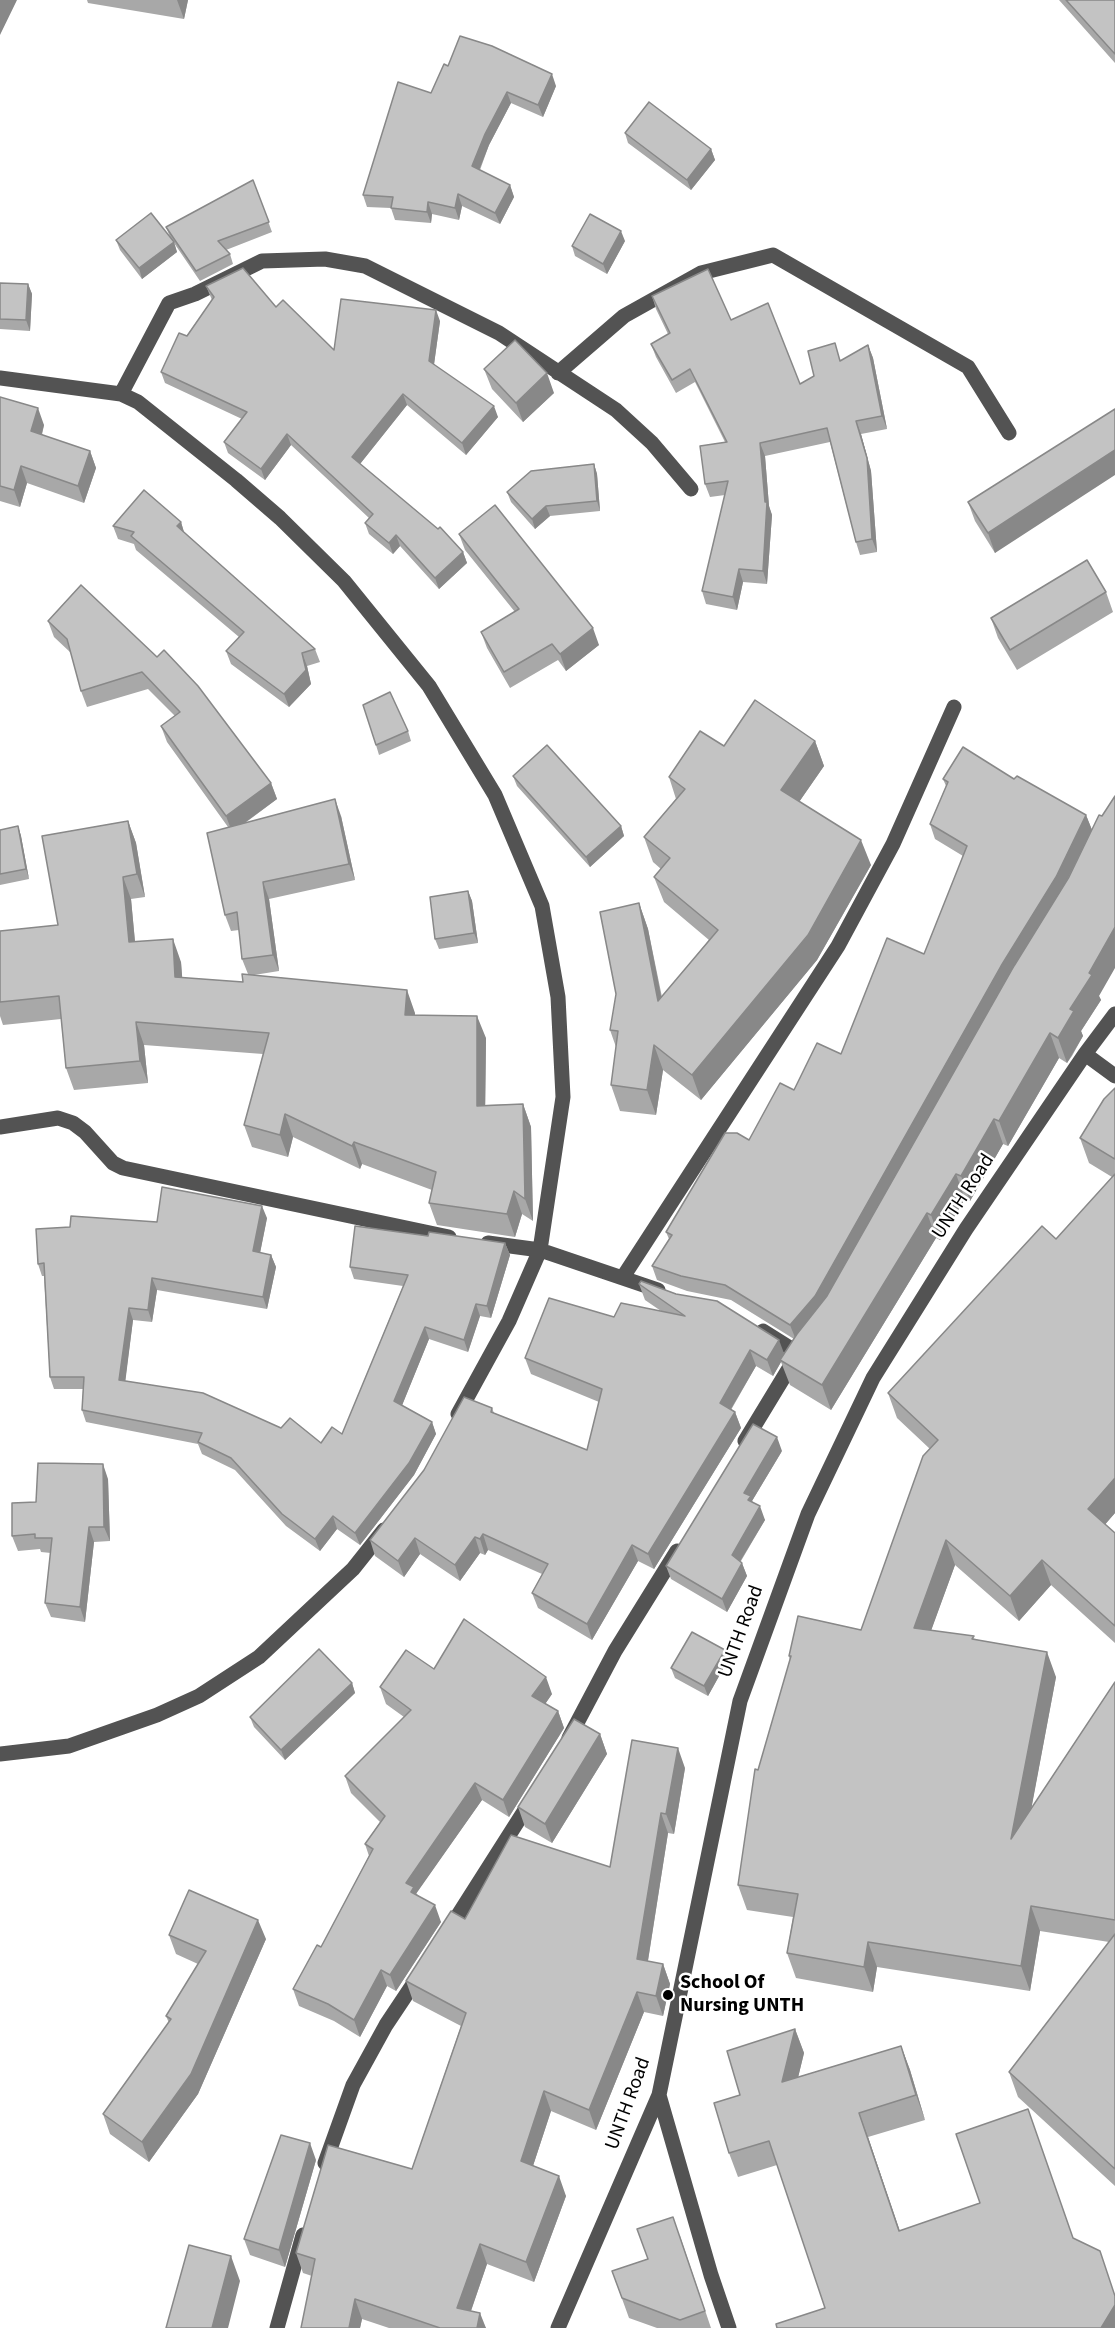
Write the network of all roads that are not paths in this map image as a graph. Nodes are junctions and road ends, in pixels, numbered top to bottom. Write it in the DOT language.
graph roads {
  1 [pos="558,373"];
  2 [pos="0,378"];
  3 [pos="121,394"];
  4 [pos="1009,433"];
  5 [pos="692,489"];
  6 [pos="954,707"];
  7 [pos="1115,1014"];
  8 [pos="1085,1053"];
  9 [pos="1115,1076"];
  10 [pos="0,1127"];
  11 [pos="540,1250"];
  12 [pos="623,1277"];
  13 [pos="674,1296"];
  14 [pos="753,1325"];
  15 [pos="449,1430"];
  16 [pos="735,1459"];
  17 [pos="395,1515"];
  18 [pos="684,1540"];
  19 [pos="564,1749"];
  20 [pos="0,1754"];
  21 [pos="540,1787"];
  22 [pos="659,2095"];
  23 [pos="320,2180"];
  24 [pos="306,2224"];
  25 [pos="276,2328"];
  26 [pos="558,2328"];
  27 [pos="729,2328"];
  1 -- 3 [label="street"];
  1 -- 4 [label="street"];
  1 -- 5 [label="street"];
  2 -- 3 [label="street"];
  3 -- 11 [label="street"];
  6 -- 12 [label="street"];
  7 -- 8 [label="street, UNTH Road"];
  8 -- 9 [label="street"];
  8 -- 22 [label="street, UNTH Road"];
  10 -- 11 [label="street"];
  11 -- 12 [label="street"];
  11 -- 15 [label="street"];
  12 -- 13 [label="street"];
  14 -- 16 [label="street"];
  17 -- 20 [label="street"];
  18 -- 19 [label="street"];
  21 -- 23 [label="street"];
  22 -- 26 [label="street, UNTH Road"];
  22 -- 27 [label="street"];
  24 -- 25 [label="street"];
}
